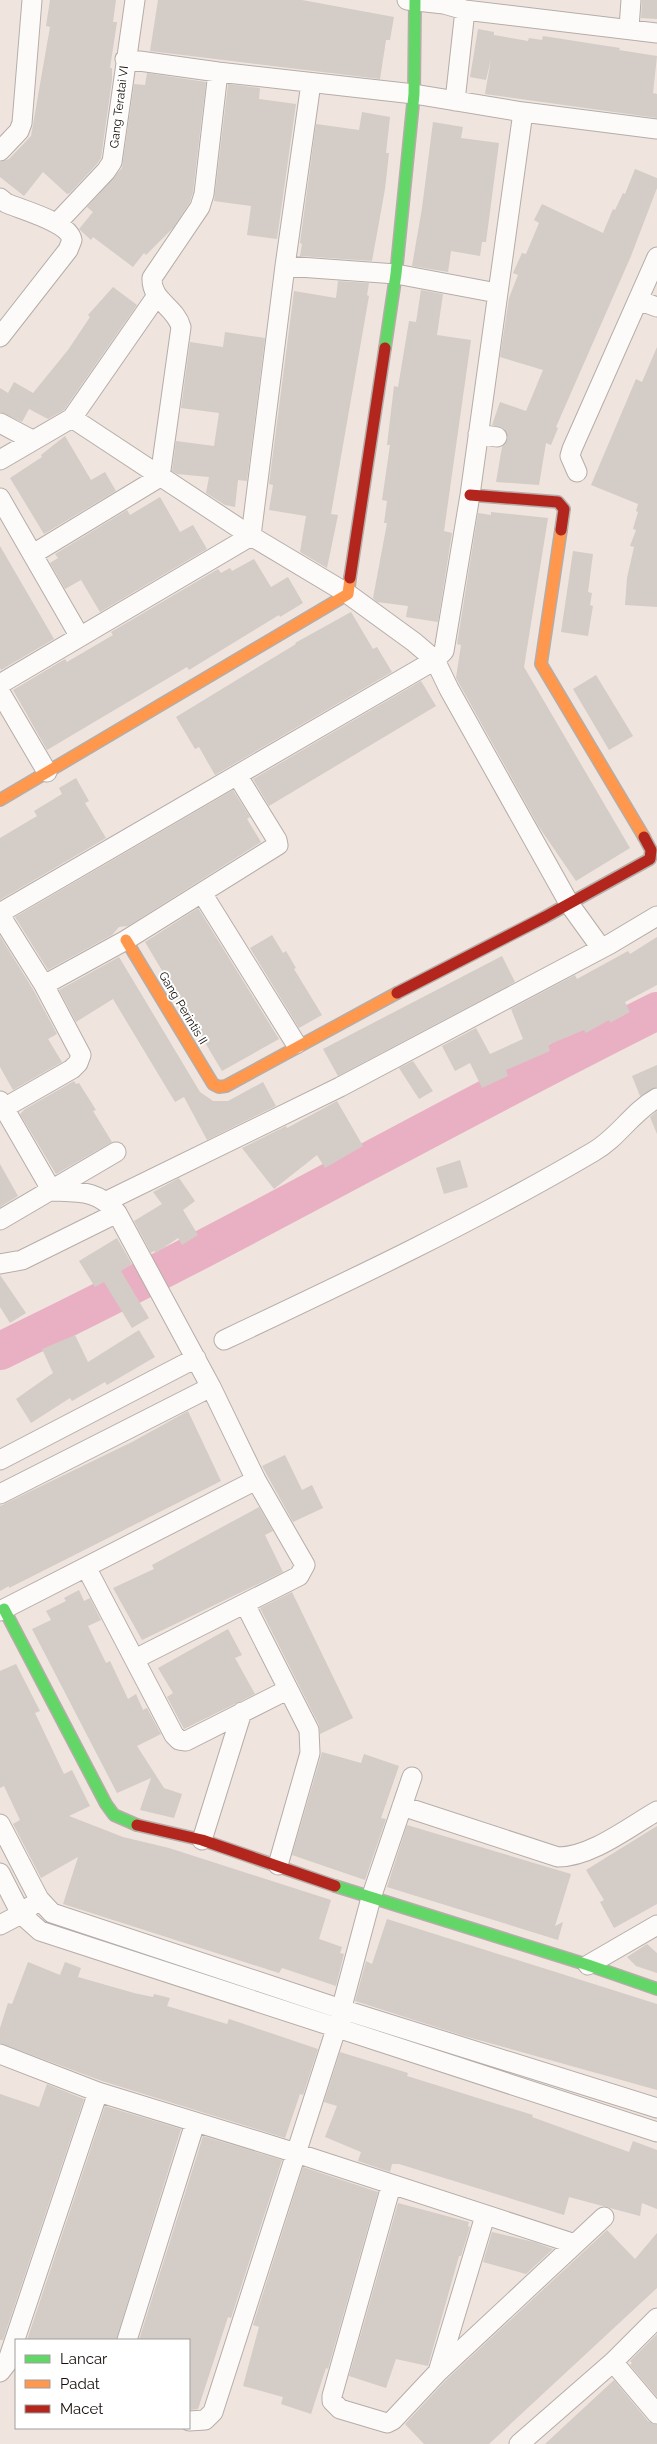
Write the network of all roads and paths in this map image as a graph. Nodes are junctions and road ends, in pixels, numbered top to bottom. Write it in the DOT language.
graph roads {
  1 [pos="32,0"];
  2 [pos="135,0"];
  3 [pos="631,0"];
  4 [pos="411,1"];
  5 [pos="444,2"];
  6 [pos="536,8"];
  7 [pos="465,10"];
  8 [pos="629,28"];
  9 [pos="657,33"];
  10 [pos="126,59"];
  11 [pos="218,72"];
  12 [pos="311,83"];
  13 [pos="414,94"];
  14 [pos="455,101"];
  15 [pos="523,112"];
  16 [pos="657,129"];
  17 [pos="0,151"];
  18 [pos="2,204"];
  19 [pos="56,223"];
  20 [pos="657,257"];
  21 [pos="285,266"];
  22 [pos="396,274"];
  23 [pos="497,293"];
  24 [pos="156,297"];
  25 [pos="638,300"];
  26 [pos="657,307"];
  27 [pos="0,338"];
  28 [pos="72,418"];
  29 [pos="0,423"];
  30 [pos="32,440"];
  31 [pos="0,460"];
  32 [pos="577,472"];
  33 [pos="160,477"];
  34 [pos="470,495"];
  35 [pos="0,498"];
  36 [pos="251,536"];
  37 [pos="33,554"];
  38 [pos="348,594"];
  39 [pos="80,637"];
  40 [pos="435,660"];
  41 [pos="0,684"];
  42 [pos="0,692"];
  43 [pos="48,772"];
  44 [pos="237,775"];
  45 [pos="0,800"];
  46 [pos="202,893"];
  47 [pos="570,905"];
  48 [pos="0,914"];
  49 [pos="657,916"];
  50 [pos="126,940"];
  51 [pos="601,948"];
  52 [pos="44,986"];
  53 [pos="296,1044"];
  54 [pos="657,1098"];
  55 [pos="2,1104"];
  56 [pos="116,1152"];
  57 [pos="52,1191"];
  58 [pos="112,1207"];
  59 [pos="0,1220"];
  60 [pos="0,1264"];
  61 [pos="224,1340"];
  62 [pos="196,1358"];
  63 [pos="211,1387"];
  64 [pos="0,1460"];
  65 [pos="256,1480"];
  66 [pos="0,1494"];
  67 [pos="86,1568"];
  68 [pos="245,1604"];
  69 [pos="2,1610"];
  70 [pos="135,1659"];
  71 [pos="286,1690"];
  72 [pos="242,1712"];
  73 [pos="412,1777"];
  74 [pos="402,1806"];
  75 [pos="657,1811"];
  76 [pos="0,1824"];
  77 [pos="202,1840"];
  78 [pos="278,1865"];
  79 [pos="0,1873"];
  80 [pos="371,1898"];
  81 [pos="39,1899"];
  82 [pos="21,1914"];
  83 [pos="0,1925"];
  84 [pos="657,1925"];
  85 [pos="588,1965"];
  86 [pos="657,1989"];
  87 [pos="341,2009"];
  88 [pos="336,2028"];
  89 [pos="0,2054"];
  90 [pos="98,2092"];
  91 [pos="657,2108"];
  92 [pos="195,2123"];
  93 [pos="657,2132"];
  94 [pos="296,2154"];
  95 [pos="390,2186"];
  96 [pos="485,2216"];
  97 [pos="604,2217"];
  98 [pos="575,2244"];
  99 [pos="657,2318"];
  100 [pos="15,2339"];
  101 [pos="15,2339"];
  102 [pos="127,2339"];
  103 [pos="613,2362"];
  104 [pos="0,2372"];
  105 [pos="438,2372"];
  106 [pos="657,2414"];
  107 [pos="190,2421"];
  108 [pos="519,2444"];
  1 -- 17 [label="street"];
  2 -- 10 [label="street, Gang Teratai VI"];
  3 -- 8 [label="street"];
  4 -- 5 [label="street"];
  4 -- 13 [label="street"];
  5 -- 7 [label="street"];
  6 -- 7 [label="street"];
  6 -- 8 [label="street"];
  7 -- 14 [label="street"];
  8 -- 9 [label="street"];
  10 -- 11 [label="street"];
  10 -- 19 [label="street, Gang Teratai VI"];
  11 -- 12 [label="street"];
  11 -- 24 [label="street"];
  12 -- 13 [label="street"];
  12 -- 21 [label="street"];
  13 -- 14 [label="street"];
  13 -- 22 [label="street"];
  14 -- 15 [label="street"];
  15 -- 16 [label="street"];
  15 -- 23 [label="street"];
  18 -- 19 [label="street"];
  19 -- 27 [label="street"];
  20 -- 25 [label="street"];
  21 -- 22 [label="street"];
  21 -- 36 [label="street"];
  22 -- 23 [label="street"];
  22 -- 38 [label="street"];
  23 -- 34 [label="street"];
  24 -- 28 [label="street"];
  24 -- 33 [label="street"];
  25 -- 26 [label="street"];
  25 -- 32 [label="street"];
  28 -- 30 [label="street"];
  28 -- 33 [label="street"];
  29 -- 30 [label="street"];
  30 -- 31 [label="street"];
  33 -- 36 [label="street"];
  33 -- 37 [label="street"];
  34 -- 40 [label="street"];
  34 -- 47 [label="street"];
  35 -- 37 [label="street"];
  36 -- 38 [label="street"];
  36 -- 39 [label="street"];
  37 -- 39 [label="street"];
  38 -- 40 [label="street"];
  38 -- 43 [label="street"];
  39 -- 41 [label="street"];
  40 -- 44 [label="street"];
  40 -- 47 [label="street"];
  42 -- 43 [label="street"];
  43 -- 45 [label="street"];
  44 -- 46 [label="street"];
  44 -- 48 [label="street"];
  46 -- 50 [label="street"];
  46 -- 53 [label="street"];
  47 -- 51 [label="street"];
  47 -- 53 [label="street"];
  48 -- 52 [label="street"];
  49 -- 51 [label="street"];
  50 -- 52 [label="street"];
  50 -- 53 [label="street, Gang Perintis II"];
  51 -- 58 [label="street"];
  52 -- 55 [label="street"];
  54 -- 61 [label="street"];
  55 -- 57 [label="street"];
  56 -- 57 [label="street"];
  57 -- 58 [label="street"];
  57 -- 59 [label="street"];
  58 -- 60 [label="street"];
  58 -- 62 [label="street"];
  62 -- 63 [label="street"];
  62 -- 64 [label="street"];
  63 -- 65 [label="street"];
  63 -- 66 [label="street"];
  65 -- 67 [label="street"];
  65 -- 68 [label="street"];
  67 -- 69 [label="street"];
  67 -- 70 [label="street"];
  68 -- 70 [label="street"];
  68 -- 71 [label="street"];
  69 -- 77 [label="street"];
  70 -- 72 [label="street"];
  71 -- 72 [label="street"];
  71 -- 78 [label="street"];
  72 -- 77 [label="street"];
  73 -- 74 [label="street"];
  74 -- 75 [label="street"];
  74 -- 80 [label="street"];
  76 -- 81 [label="street"];
  77 -- 78 [label="street"];
  78 -- 80 [label="street"];
  79 -- 82 [label="street"];
  80 -- 85 [label="street"];
  80 -- 87 [label="street"];
  81 -- 82 [label="street"];
  81 -- 87 [label="street"];
  82 -- 83 [label="street"];
  82 -- 88 [label="street"];
  84 -- 85 [label="street"];
  85 -- 86 [label="street"];
  87 -- 88 [label="street"];
  87 -- 91 [label="street"];
  88 -- 93 [label="street"];
  88 -- 94 [label="street"];
  89 -- 90 [label="street"];
  90 -- 92 [label="street"];
  90 -- 100 [label="street"];
  92 -- 94 [label="street"];
  92 -- 102 [label="street"];
  94 -- 95 [label="street"];
  94 -- 107 [label="street"];
  95 -- 96 [label="street"];
  95 -- 105 [label="street"];
  96 -- 98 [label="street"];
  96 -- 105 [label="street"];
  97 -- 98 [label="street"];
  98 -- 105 [label="street"];
  99 -- 103 [label="street"];
  101 -- 104 [label="street"];
  103 -- 106 [label="street"];
  103 -- 108 [label="street"];
}
